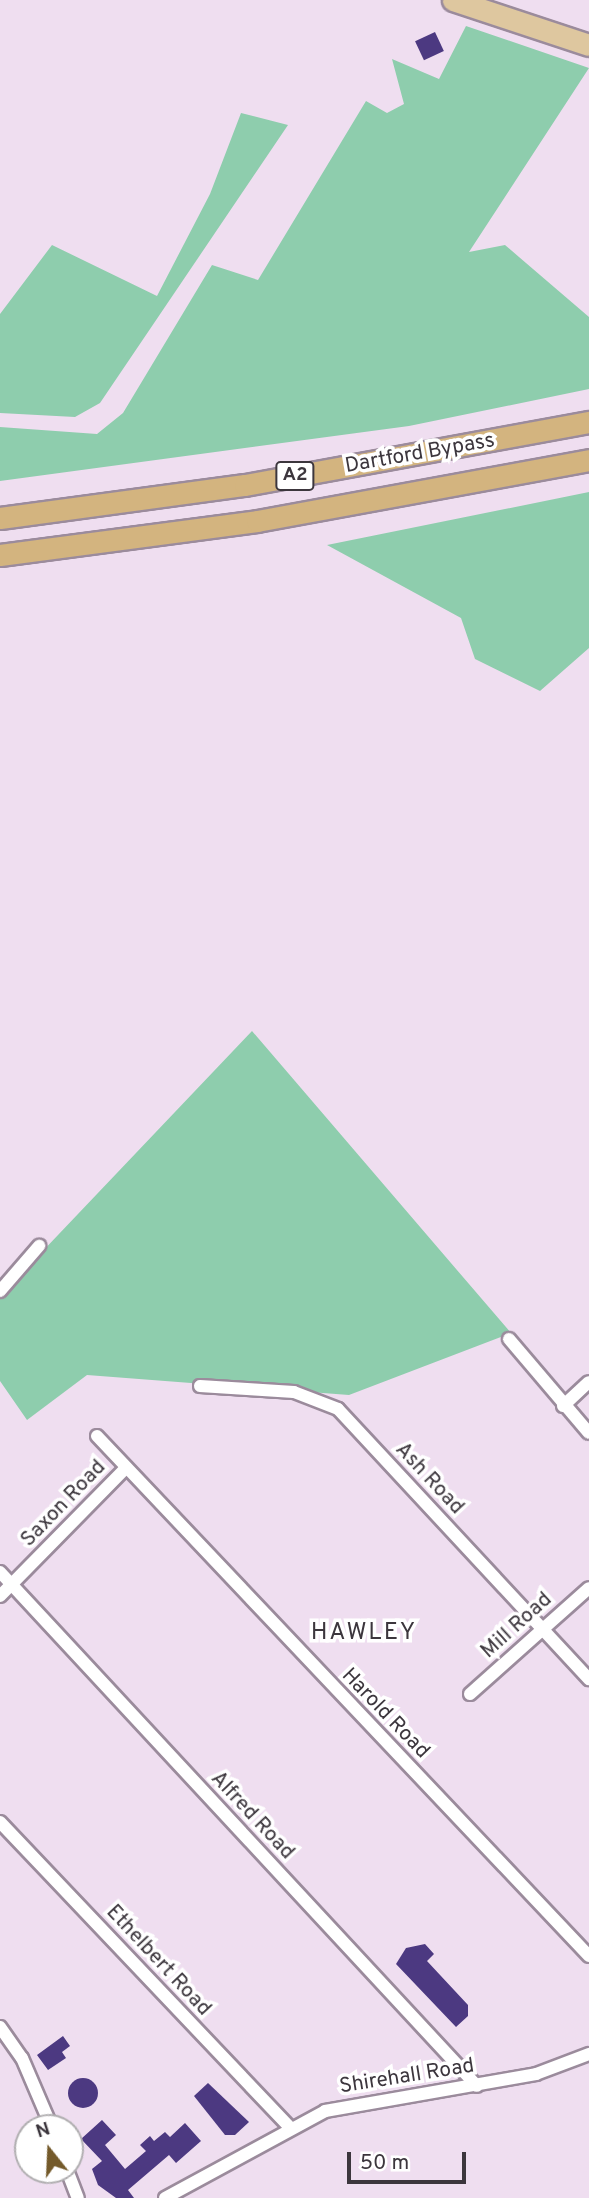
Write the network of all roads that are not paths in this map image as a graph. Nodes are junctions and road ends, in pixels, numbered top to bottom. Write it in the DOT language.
graph roads {
  1 [pos="453,0"];
  2 [pos="589,45"];
  3 [pos="589,422"];
  4 [pos="589,460"];
  5 [pos="0,517"];
  6 [pos="0,555"];
  7 [pos="39,1246"];
  8 [pos="0,1291"];
  9 [pos="509,1339"];
  10 [pos="589,1382"];
  11 [pos="200,1386"];
  12 [pos="564,1405"];
  13 [pos="589,1433"];
  14 [pos="97,1436"];
  15 [pos="125,1468"];
  16 [pos="0,1572"];
  17 [pos="12,1585"];
  18 [pos="589,1588"];
  19 [pos="0,1596"];
  20 [pos="542,1630"];
  21 [pos="589,1679"];
  22 [pos="470,1694"];
  23 [pos="0,1822"];
  24 [pos="589,1956"];
  25 [pos="0,2027"];
  26 [pos="589,2054"];
  27 [pos="477,2086"];
  28 [pos="46,2114"];
  29 [pos="288,2126"];
  30 [pos="165,2198"];
  1 -- 2 [label="main road"];
  3 -- 5 [label="highway, Dartford Bypass / A2"];
  4 -- 6 [label="highway, Dartford Bypass / A2"];
  7 -- 8 [label="street"];
  9 -- 12 [label="street"];
  10 -- 12 [label="street"];
  11 -- 20 [label="street, Ash Road"];
  12 -- 13 [label="street"];
  14 -- 15 [label="street, Harold Road"];
  15 -- 17 [label="street, Saxon Road"];
  15 -- 24 [label="street, Harold Road"];
  16 -- 17 [label="street, Alfred Road"];
  17 -- 19 [label="street, Saxon Road"];
  17 -- 27 [label="street, Alfred Road"];
  18 -- 20 [label="street, Mill Road"];
  20 -- 21 [label="street, Ash Road"];
  20 -- 22 [label="street, Mill Road"];
  23 -- 29 [label="street, Ethelbert Road"];
  25 -- 28 [label="street"];
  26 -- 27 [label="street, Shirehall Road"];
  27 -- 29 [label="street, Shirehall Road"];
  29 -- 30 [label="street, Shirehall Road"];
}
